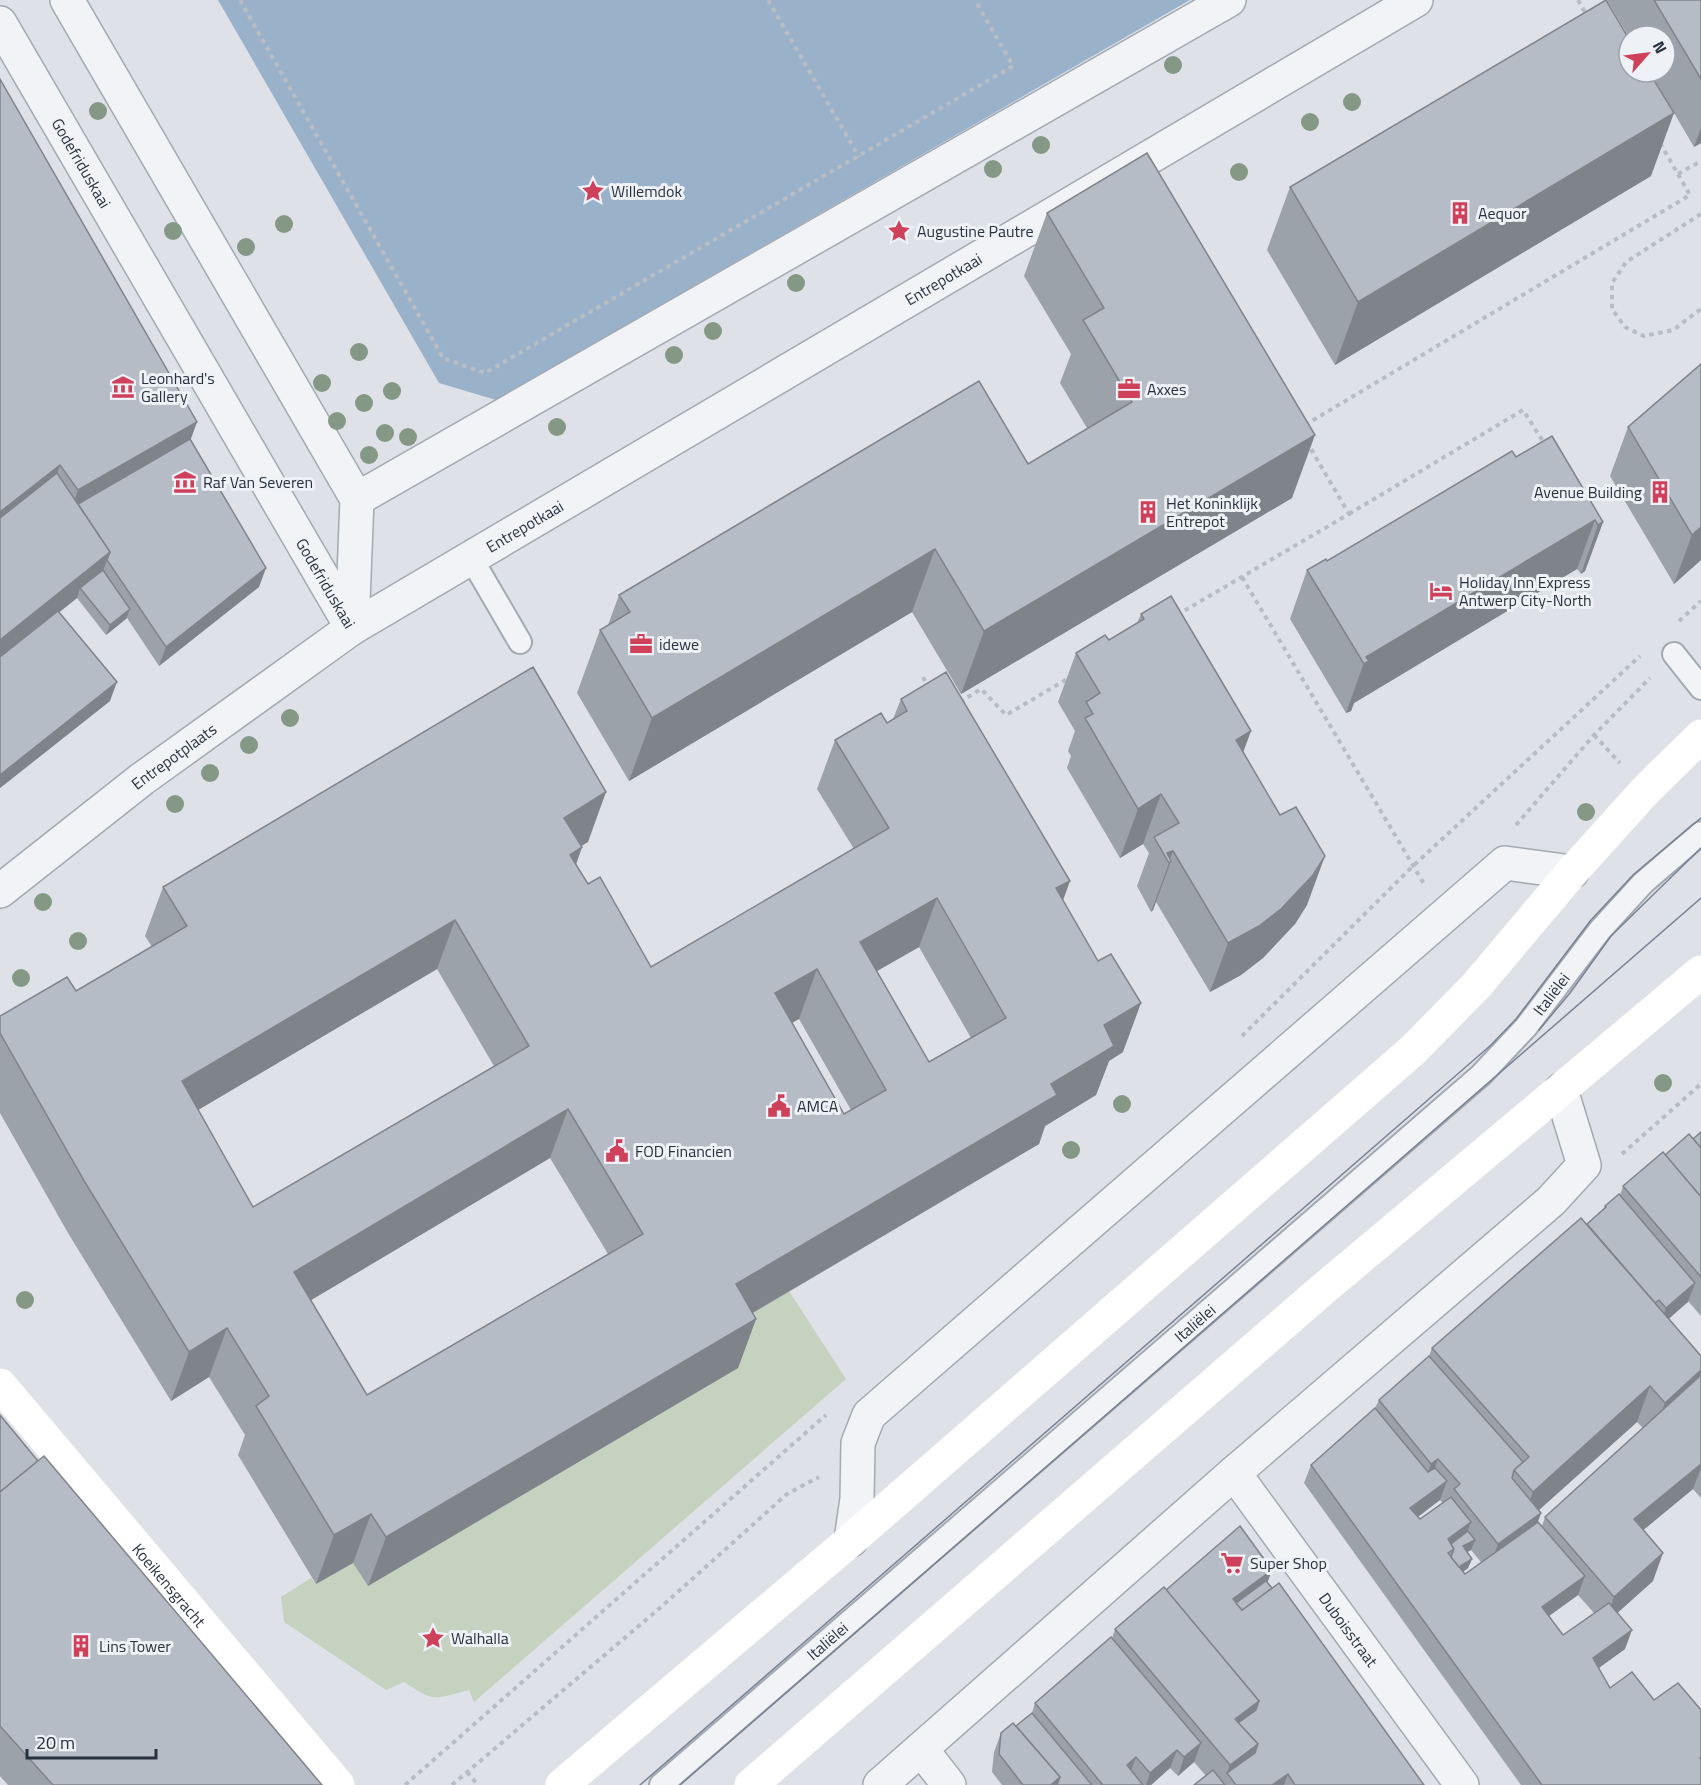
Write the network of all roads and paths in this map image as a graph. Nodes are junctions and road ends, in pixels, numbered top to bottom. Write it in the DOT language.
graph roads {
  1 [pos="68,0"];
  2 [pos="240,0"];
  3 [pos="768,0"];
  4 [pos="975,0"];
  5 [pos="1229,0"];
  6 [pos="1416,0"];
  7 [pos="1578,0"];
  8 [pos="1588,18"];
  9 [pos="0,23"];
  10 [pos="1655,134"];
  11 [pos="859,157"];
  12 [pos="1701,160"];
  13 [pos="1678,174"];
  14 [pos="1701,214"];
  15 [pos="1701,309"];
  16 [pos="1300,428"];
  17 [pos="1305,439"];
  18 [pos="1548,450"];
  19 [pos="357,499"];
  20 [pos="1348,514"];
  21 [pos="471,558"];
  22 [pos="1242,577"];
  23 [pos="1171,619"];
  24 [pos="352,628"];
  25 [pos="520,642"];
  26 [pos="1674,654"];
  27 [pos="1078,673"];
  28 [pos="923,677"];
  29 [pos="1701,688"];
  30 [pos="933,694"];
  31 [pos="952,706"];
  32 [pos="1701,736"];
  33 [pos="1701,833"];
  34 [pos="1505,863"];
  35 [pos="1572,872"];
  36 [pos="0,891"];
  37 [pos="1443,916"];
  38 [pos="1701,972"];
  39 [pos="1701,1084"];
  40 [pos="1561,1090"];
  41 [pos="1584,1165"];
  42 [pos="0,1385"];
  43 [pos="857,1464"];
  44 [pos="1233,1473"];
  45 [pos="851,1540"];
  46 [pos="921,1749"];
  47 [pos="467,1772"];
  48 [pos="338,1785"];
  49 [pos="452,1785"];
  50 [pos="478,1785"];
  51 [pos="562,1785"];
  52 [pos="662,1785"];
  53 [pos="751,1785"];
  54 [pos="880,1785"];
  55 [pos="949,1785"];
  56 [pos="1462,1785"];
  1 -- 19 [label="street"];
  2 -- 11 [label="path"];
  3 -- 11 [label="path"];
  4 -- 11 [label="path"];
  5 -- 19 [label="street"];
  6 -- 21 [label="street, Entrepotkaai"];
  7 -- 8 [label="path"];
  9 -- 24 [label="street, Godefriduskaai"];
  10 -- 13 [label="path"];
  12 -- 13 [label="path"];
  13 -- 16 [label="path"];
  14 -- 15 [label="path"];
  17 -- 20 [label="path"];
  18 -- 20 [label="path"];
  19 -- 24 [label="street, Godefriduskaai"];
  20 -- 22 [label="path"];
  21 -- 24 [label="street, Entrepotkaai"];
  21 -- 25 [label="lane, Entrepotkaai"];
  22 -- 23 [label="path"];
  22 -- 37 [label="path"];
  24 -- 36 [label="street, Entrepotplaats"];
  26 -- 29 [label="lane"];
  26 -- 34 [label="path"];
  27 -- 31 [label="path"];
  28 -- 30 [label="path"];
  32 -- 35 [label="main road"];
  33 -- 52 [label="lane, Italiëlei"];
  34 -- 35 [label="street"];
  34 -- 37 [label="street"];
  35 -- 45 [label="main road"];
  37 -- 43 [label="street"];
  38 -- 40 [label="main road"];
  39 -- 41 [label="path"];
  40 -- 41 [label="street"];
  40 -- 53 [label="main road"];
  41 -- 44 [label="street"];
  42 -- 48 [label="main road, Koeikensgracht"];
  43 -- 45 [label="street"];
  43 -- 47 [label="path"];
  44 -- 46 [label="street"];
  44 -- 56 [label="street, Duboisstraat"];
  45 -- 51 [label="main road"];
  46 -- 54 [label="street"];
  46 -- 55 [label="street"];
  47 -- 49 [label="path"];
  47 -- 50 [label="path"];
}
